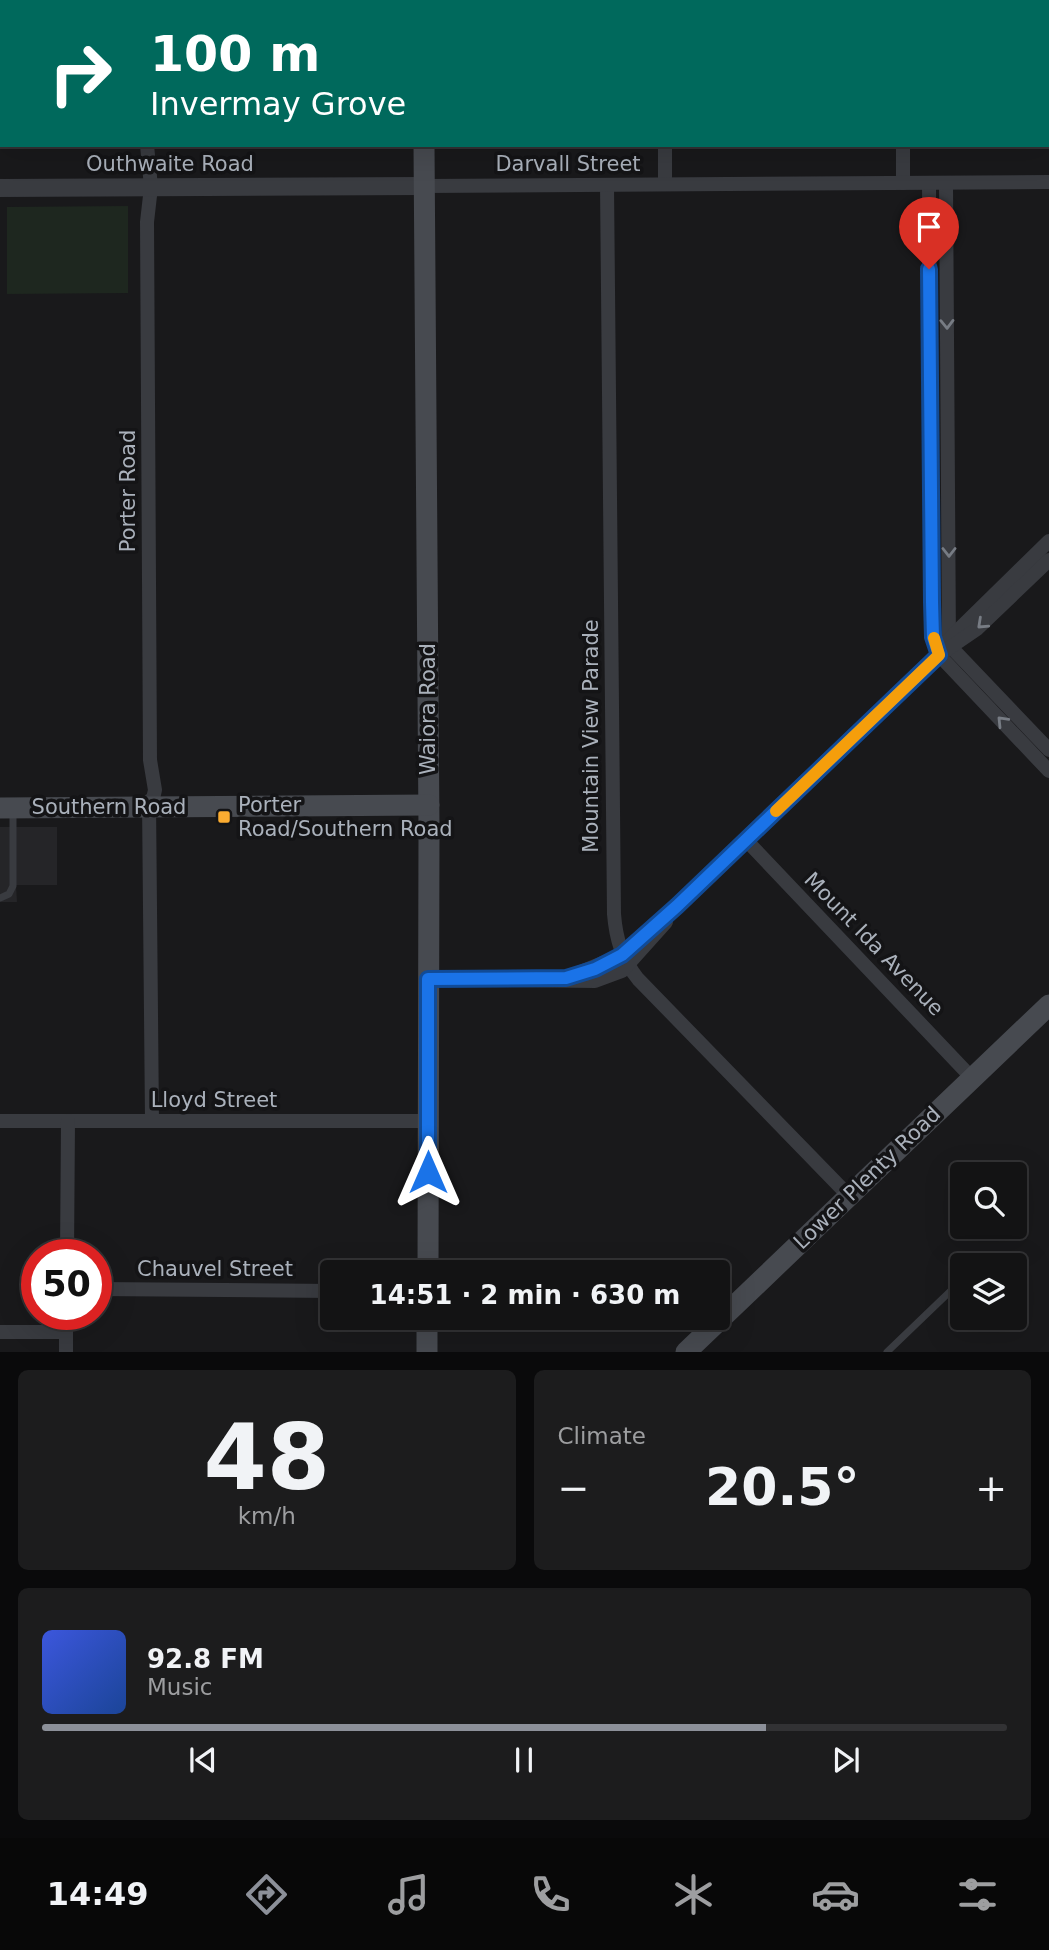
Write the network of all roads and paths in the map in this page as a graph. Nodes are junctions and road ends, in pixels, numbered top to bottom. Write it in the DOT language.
graph roads {
  1 [pos="147,147"];
  2 [pos="424,147"];
  3 [pos="665,147"];
  4 [pos="903,147"];
  5 [pos="1049,182"];
  6 [pos="903,183"];
  7 [pos="929,183"];
  8 [pos="946,183"];
  9 [pos="665,184"];
  10 [pos="607,185"];
  11 [pos="424,186"];
  12 [pos="147,187"];
  13 [pos="0,188"];
  14 [pos="1049,541"];
  15 [pos="1049,560"];
  16 [pos="947,647"];
  17 [pos="1049,750"];
  18 [pos="1049,771"];
  19 [pos="429,805"];
  20 [pos="151,807"];
  21 [pos="6,808"];
  22 [pos="746,840"];
  23 [pos="0,898"];
  24 [pos="625,960"];
  25 [pos="428,979"];
  26 [pos="1049,1005"];
  27 [pos="972,1078"];
  28 [pos="0,1121"];
  29 [pos="68,1121"];
  30 [pos="152,1121"];
  31 [pos="428,1121"];
  32 [pos="849,1196"];
  33 [pos="67,1239"];
  34 [pos="428,1260"];
  35 [pos="112,1289"];
  36 [pos="320,1291"];
  37 [pos="950,1292"];
  38 [pos="427,1330"];
  39 [pos="0,1332"];
  40 [pos="66,1332"];
  41 [pos="66,1352"];
  42 [pos="427,1352"];
  43 [pos="686,1352"];
  44 [pos="887,1352"];
  1 -- 12 [label="street, Porter Road"];
  2 -- 11 [label="main road, Waiora Road"];
  3 -- 9 [label="street"];
  4 -- 6 [label="street"];
  5 -- 8 [label="street, Darvall Street"];
  6 -- 7 [label="street, Darvall Street"];
  6 -- 9 [label="street, Darvall Street"];
  7 -- 8 [label="street, Darvall Street"];
  7 -- 16 [label="street"];
  8 -- 16 [label="street, one-way"];
  9 -- 10 [label="street, Darvall Street"];
  10 -- 11 [label="street, Darvall Street"];
  10 -- 24 [label="street, Mountain View Parade"];
  11 -- 12 [label="street, Outhwaite Road"];
  11 -- 19 [label="main road, Waiora Road"];
  12 -- 13 [label="street, Outhwaite Road"];
  12 -- 20 [label="street, Porter Road"];
  14 -- 16 [label="street"];
  15 -- 16 [label="street, one-way"];
  16 -- 17 [label="street"];
  18 -- 16 [label="street, one-way"];
  16 -- 22 [label="street"];
  19 -- 20 [label="main road, Southern Road"];
  19 -- 25 [label="main road, Waiora Road"];
  20 -- 21 [label="main road, Southern Road"];
  20 -- 30 [label="street, Porter Road"];
  21 -- 23 [label="lane"];
  22 -- 24 [label="street"];
  22 -- 27 [label="street, Mount Ida Avenue"];
  24 -- 25 [label="street"];
  24 -- 32 [label="street"];
  25 -- 31 [label="main road, Waiora Road"];
  26 -- 27 [label="main road, Lower Plenty Road"];
  27 -- 32 [label="main road, Lower Plenty Road"];
  28 -- 29 [label="street, Lloyd Street"];
  29 -- 30 [label="street, Lloyd Street"];
  29 -- 33 [label="street"];
  30 -- 31 [label="street, Lloyd Street"];
  31 -- 34 [label="main road, Waiora Road"];
  32 -- 43 [label="main road, Lower Plenty Road"];
  35 -- 36 [label="street, Chauvel Street"];
  37 -- 44 [label="lane"];
  38 -- 42 [label="main road"];
  39 -- 40 [label="street"];
  40 -- 41 [label="street"];
}
